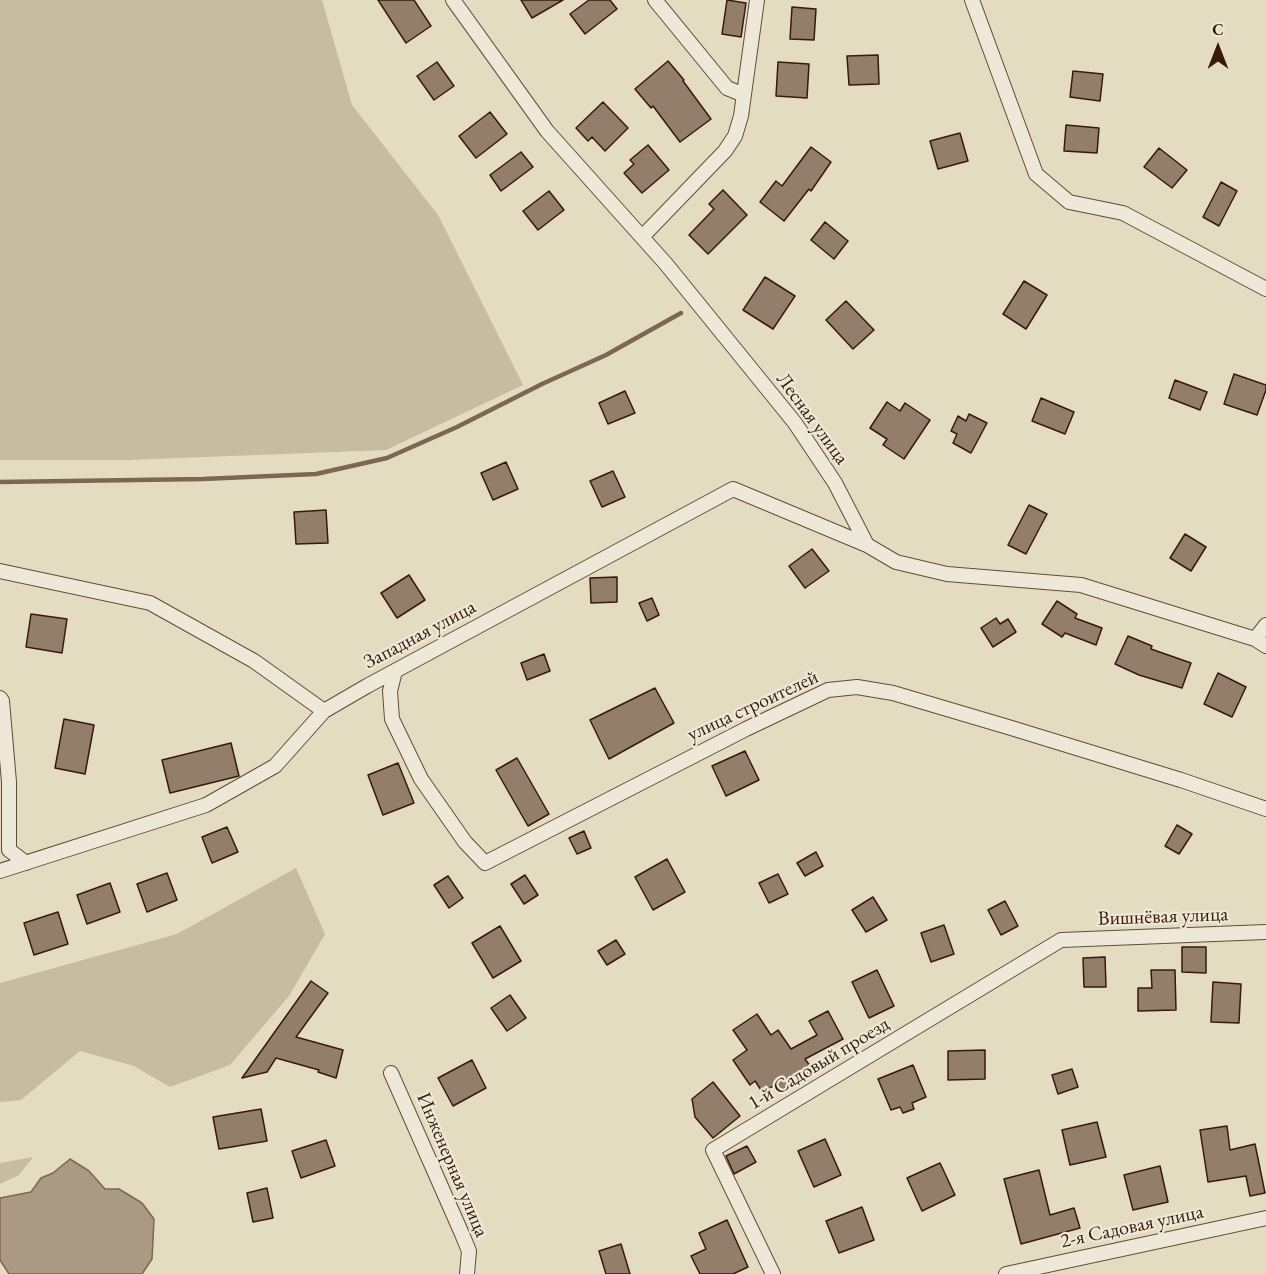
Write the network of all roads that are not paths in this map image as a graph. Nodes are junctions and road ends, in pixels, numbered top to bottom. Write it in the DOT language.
graph roads {
  1 [pos="453,0"];
  2 [pos="655,0"];
  3 [pos="758,0"];
  4 [pos="972,0"];
  5 [pos="744,95"];
  6 [pos="642,237"];
  7 [pos="1266,289"];
  8 [pos="867,545"];
  9 [pos="0,571"];
  10 [pos="1266,625"];
  11 [pos="1260,642"];
  12 [pos="395,671"];
  13 [pos="0,698"];
  14 [pos="324,711"];
  15 [pos="1266,809"];
  16 [pos="26,863"];
  17 [pos="0,871"];
  18 [pos="1266,932"];
  19 [pos="1061,940"];
  20 [pos="391,1073"];
  21 [pos="1266,1218"];
  22 [pos="467,1274"];
  23 [pos="773,1274"];
  24 [pos="1006,1274"];
  1 -- 6 [label="street, Лесная улица"];
  2 -- 5 [label="street"];
  3 -- 5 [label="street"];
  4 -- 7 [label="street"];
  5 -- 6 [label="street"];
  6 -- 8 [label="street, Лесная улица"];
  8 -- 11 [label="street"];
  8 -- 12 [label="street, Западная улица"];
  9 -- 14 [label="street"];
  10 -- 11 [label="street"];
  12 -- 14 [label="street, Западная улица"];
  12 -- 15 [label="street, улица строителей"];
  13 -- 16 [label="street"];
  14 -- 16 [label="street, Западная улица"];
  16 -- 17 [label="street, Западная улица"];
  18 -- 19 [label="street, Вишнёвая улица"];
  19 -- 23 [label="street, 1-й Садовый проезд"];
  20 -- 22 [label="street, Инженерная улица"];
  21 -- 24 [label="street, 2-я Садовая улица"];
}
